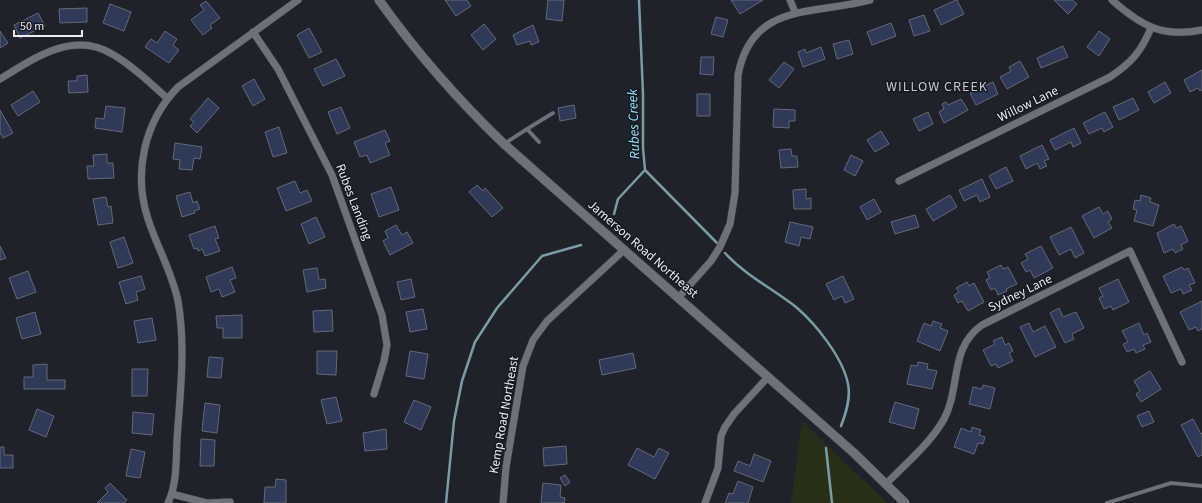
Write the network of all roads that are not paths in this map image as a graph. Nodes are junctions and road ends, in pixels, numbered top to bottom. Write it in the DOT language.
graph roads {
  1 [pos="298,0"];
  2 [pos="378,0"];
  3 [pos="790,0"];
  4 [pos="870,0"];
  5 [pos="1112,0"];
  6 [pos="795,12"];
  7 [pos="1151,28"];
  8 [pos="1202,30"];
  9 [pos="253,32"];
  10 [pos="0,79"];
  11 [pos="167,98"];
  12 [pos="553,113"];
  13 [pos="527,129"];
  14 [pos="539,142"];
  15 [pos="504,144"];
  16 [pos="899,181"];
  17 [pos="624,250"];
  18 [pos="679,298"];
  19 [pos="1182,362"];
  20 [pos="768,377"];
  21 [pos="374,394"];
  22 [pos="886,484"];
  23 [pos="1202,486"];
  24 [pos="172,494"];
  25 [pos="230,502"];
  26 [pos="168,503"];
  27 [pos="503,503"];
  28 [pos="705,503"];
  29 [pos="905,503"];
  30 [pos="1107,503"];
  1 -- 9 [label="street"];
  2 -- 15 [label="street, Jamerson Road Northeast"];
  3 -- 6 [label="street"];
  4 -- 6 [label="street"];
  5 -- 7 [label="street"];
  6 -- 18 [label="street"];
  7 -- 8 [label="street"];
  7 -- 16 [label="street, Willow Lane"];
  9 -- 11 [label="street"];
  9 -- 21 [label="street, Rubes Landing"];
  10 -- 11 [label="street"];
  11 -- 24 [label="street"];
  12 -- 13 [label="lane"];
  13 -- 14 [label="lane"];
  13 -- 15 [label="lane"];
  15 -- 17 [label="street, Jamerson Road Northeast"];
  17 -- 18 [label="street, Jamerson Road Northeast"];
  17 -- 27 [label="street, Kemp Road Northeast"];
  18 -- 20 [label="street, Jamerson Road Northeast"];
  19 -- 22 [label="street, Sydney Lane"];
  20 -- 22 [label="street, Jamerson Road Northeast"];
  20 -- 28 [label="street"];
  22 -- 29 [label="street, Jamerson Road Northeast"];
  23 -- 30 [label="lane"];
  24 -- 25 [label="street"];
  24 -- 26 [label="street"];
}
